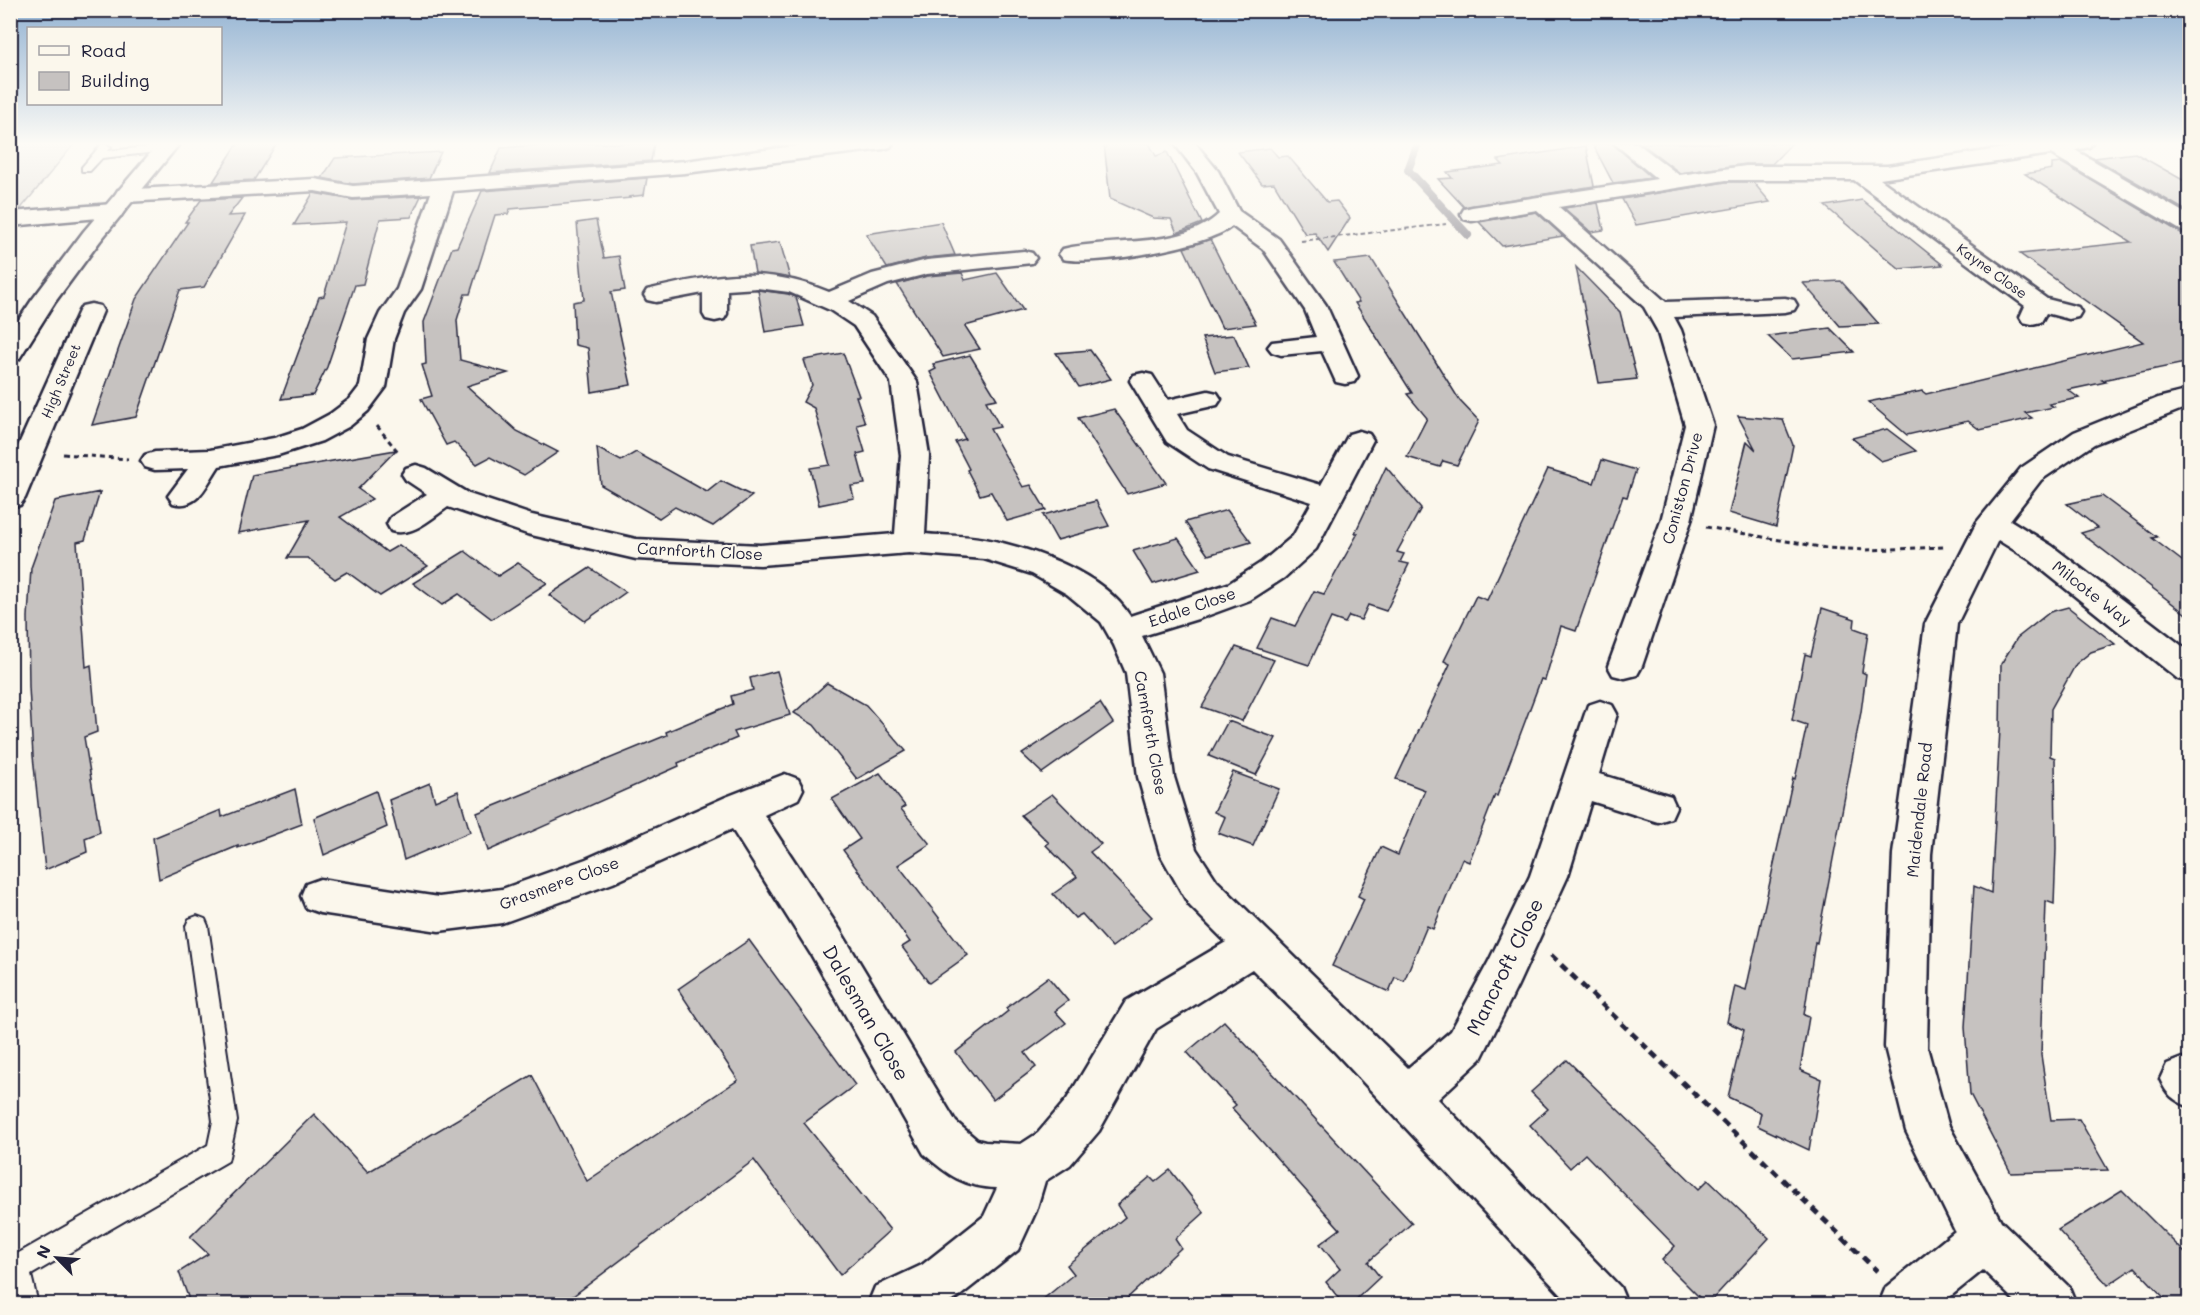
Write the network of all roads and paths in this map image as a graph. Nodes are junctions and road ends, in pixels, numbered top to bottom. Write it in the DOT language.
graph roads {
  1 [pos="111,204"];
  2 [pos="119,204"];
  3 [pos="438,204"];
  4 [pos="1224,204"];
  5 [pos="1533,204"];
  6 [pos="1544,204"];
  7 [pos="1899,204"];
  8 [pos="2154,204"];
  9 [pos="1472,214"];
  10 [pos="1230,215"];
  11 [pos="10,219"];
  12 [pos="1443,224"];
  13 [pos="2190,225"];
  14 [pos="1271,244"];
  15 [pos="1115,249"];
  16 [pos="1071,254"];
  17 [pos="1024,258"];
  18 [pos="1126,271"];
  19 [pos="715,283"];
  20 [pos="656,294"];
  21 [pos="829,300"];
  22 [pos="1785,305"];
  23 [pos="1658,310"];
  24 [pos="92,311"];
  25 [pos="2069,312"];
  26 [pos="715,314"];
  27 [pos="19,326"];
  28 [pos="1331,343"];
  29 [pos="1281,346"];
  30 [pos="10,354"];
  31 [pos="1345,376"];
  32 [pos="1143,381"];
  33 [pos="1208,399"];
  34 [pos="359,405"];
  35 [pos="2182,407"];
  36 [pos="1161,410"];
  37 [pos="1359,441"];
  38 [pos="20,454"];
  39 [pos="210,459"];
  40 [pos="155,460"];
  41 [pos="416,474"];
  42 [pos="447,494"];
  43 [pos="183,496"];
  44 [pos="1328,497"];
  45 [pos="10,498"];
  46 [pos="1676,521"];
  47 [pos="402,524"];
  48 [pos="1985,536"];
  49 [pos="909,543"];
  50 [pos="1122,630"];
  51 [pos="1625,666"];
  52 [pos="2190,670"];
  53 [pos="1600,714"];
  54 [pos="1579,783"];
  55 [pos="785,789"];
  56 [pos="1658,807"];
  57 [pos="739,808"];
  58 [pos="320,896"];
  59 [pos="197,926"];
  60 [pos="1524,929"];
  61 [pos="1256,945"];
  62 [pos="1407,1098"];
  63 [pos="1026,1167"];
  64 [pos="1984,1238"];
  65 [pos="13,1266"];
  66 [pos="1905,1303"];
  67 [pos="25,1305"];
  68 [pos="892,1305"];
  69 [pos="1603,1305"];
  70 [pos="2052,1305"];
  1 -- 11 [label="main road"];
  2 -- 27 [label="main road"];
  3 -- 34 [label="main road"];
  4 -- 10 [label="main road"];
  5 -- 9 [label="main road"];
  6 -- 23 [label="main road, Coniston Drive"];
  7 -- 25 [label="main road, Kayne Close"];
  8 -- 13 [label="main road"];
  10 -- 14 [label="main road"];
  10 -- 15 [label="main road"];
  12 -- 14 [label="path"];
  14 -- 28 [label="main road"];
  15 -- 16 [label="main road"];
  15 -- 18 [label="main road"];
  17 -- 21 [label="main road"];
  19 -- 20 [label="main road"];
  19 -- 21 [label="main road"];
  19 -- 26 [label="main road"];
  21 -- 49 [label="main road"];
  22 -- 23 [label="main road"];
  23 -- 46 [label="main road, Coniston Drive"];
  24 -- 38 [label="main road, High Street"];
  27 -- 30 [label="main road"];
  28 -- 29 [label="main road"];
  28 -- 31 [label="main road"];
  32 -- 36 [label="main road"];
  33 -- 36 [label="main road"];
  34 -- 39 [label="main road"];
  34 -- 41 [label="path"];
  35 -- 48 [label="main road, Maidendale Road"];
  36 -- 44 [label="main road"];
  37 -- 44 [label="main road, Edale Close"];
  38 -- 40 [label="path"];
  38 -- 45 [label="main road, High Street"];
  39 -- 40 [label="main road"];
  39 -- 43 [label="main road"];
  41 -- 42 [label="main road, Carnforth Close"];
  42 -- 47 [label="main road"];
  42 -- 49 [label="main road, Carnforth Close"];
  44 -- 50 [label="main road, Edale Close"];
  46 -- 48 [label="path"];
  46 -- 51 [label="main road, Coniston Drive"];
  48 -- 52 [label="main road, Milcote Way"];
  48 -- 64 [label="main road, Maidendale Road"];
  49 -- 50 [label="main road, Carnforth Close"];
  50 -- 61 [label="main road, Carnforth Close"];
  53 -- 54 [label="main road, Mancroft Close"];
  54 -- 56 [label="main road"];
  54 -- 60 [label="main road, Mancroft Close"];
  55 -- 57 [label="main road, Grasmere Close"];
  57 -- 58 [label="main road, Grasmere Close"];
  57 -- 63 [label="main road, Dalesman Close"];
  59 -- 65 [label="lane"];
  60 -- 62 [label="main road, Mancroft Close"];
  60 -- 66 [label="path"];
  61 -- 62 [label="main road, Carnforth Close"];
  61 -- 63 [label="main road"];
  62 -- 69 [label="main road"];
  63 -- 68 [label="main road"];
  64 -- 66 [label="main road"];
  64 -- 70 [label="main road, Maidendale Road"];
  65 -- 67 [label="lane"];
}
